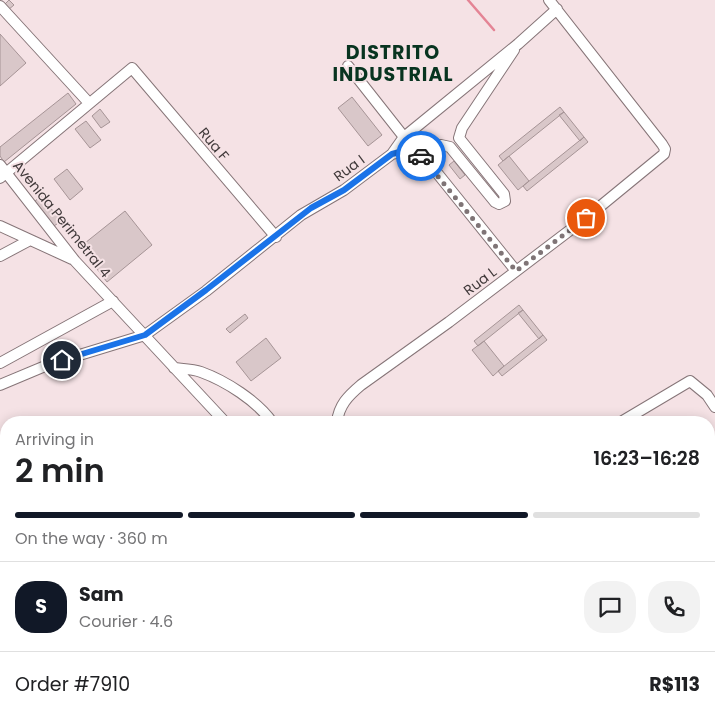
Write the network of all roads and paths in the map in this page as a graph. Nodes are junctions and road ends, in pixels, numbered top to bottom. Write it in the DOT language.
graph roads {
  1 [pos="549,0"];
  2 [pos="0,6"];
  3 [pos="557,9"];
  4 [pos="518,44"];
  5 [pos="348,66"];
  6 [pos="89,103"];
  7 [pos="404,137"];
  8 [pos="413,151"];
  9 [pos="392,154"];
  10 [pos="2,172"];
  11 [pos="0,226"];
  12 [pos="276,237"];
  13 [pos="30,240"];
  14 [pos="0,256"];
  15 [pos="76,261"];
  16 [pos="516,271"];
  17 [pos="114,301"];
  18 [pos="145,335"];
  19 [pos="0,363"];
  20 [pos="174,368"];
  21 [pos="0,385"];
  22 [pos="715,407"];
  23 [pos="219,416"];
  24 [pos="267,416"];
  25 [pos="340,416"];
  26 [pos="631,416"];
  1 -- 3 [label="street"];
  2 -- 6 [label="street"];
  3 -- 4 [label="street, Rua I"];
  3 -- 16 [label="street, Rua L"];
  4 -- 7 [label="street, Rua I"];
  4 -- 8 [label="street"];
  5 -- 7 [label="street"];
  6 -- 10 [label="street"];
  6 -- 12 [label="street, Rua F"];
  7 -- 9 [label="street, Rua I"];
  8 -- 9 [label="street"];
  8 -- 16 [label="street"];
  9 -- 12 [label="street, Rua I"];
  10 -- 15 [label="street, Avenida Perimetral 4"];
  11 -- 13 [label="street"];
  12 -- 18 [label="street, Rua I"];
  13 -- 14 [label="street"];
  13 -- 15 [label="street"];
  15 -- 17 [label="street, Avenida Perimetral 4"];
  16 -- 25 [label="street, Rua L"];
  17 -- 18 [label="street, Avenida Perimetral 4"];
  17 -- 19 [label="street"];
  18 -- 20 [label="street, Avenida Perimetral 4"];
  18 -- 21 [label="street, Rua I"];
  20 -- 23 [label="street, Avenida Perimetral 4"];
  20 -- 24 [label="street"];
  22 -- 26 [label="street"];
}
